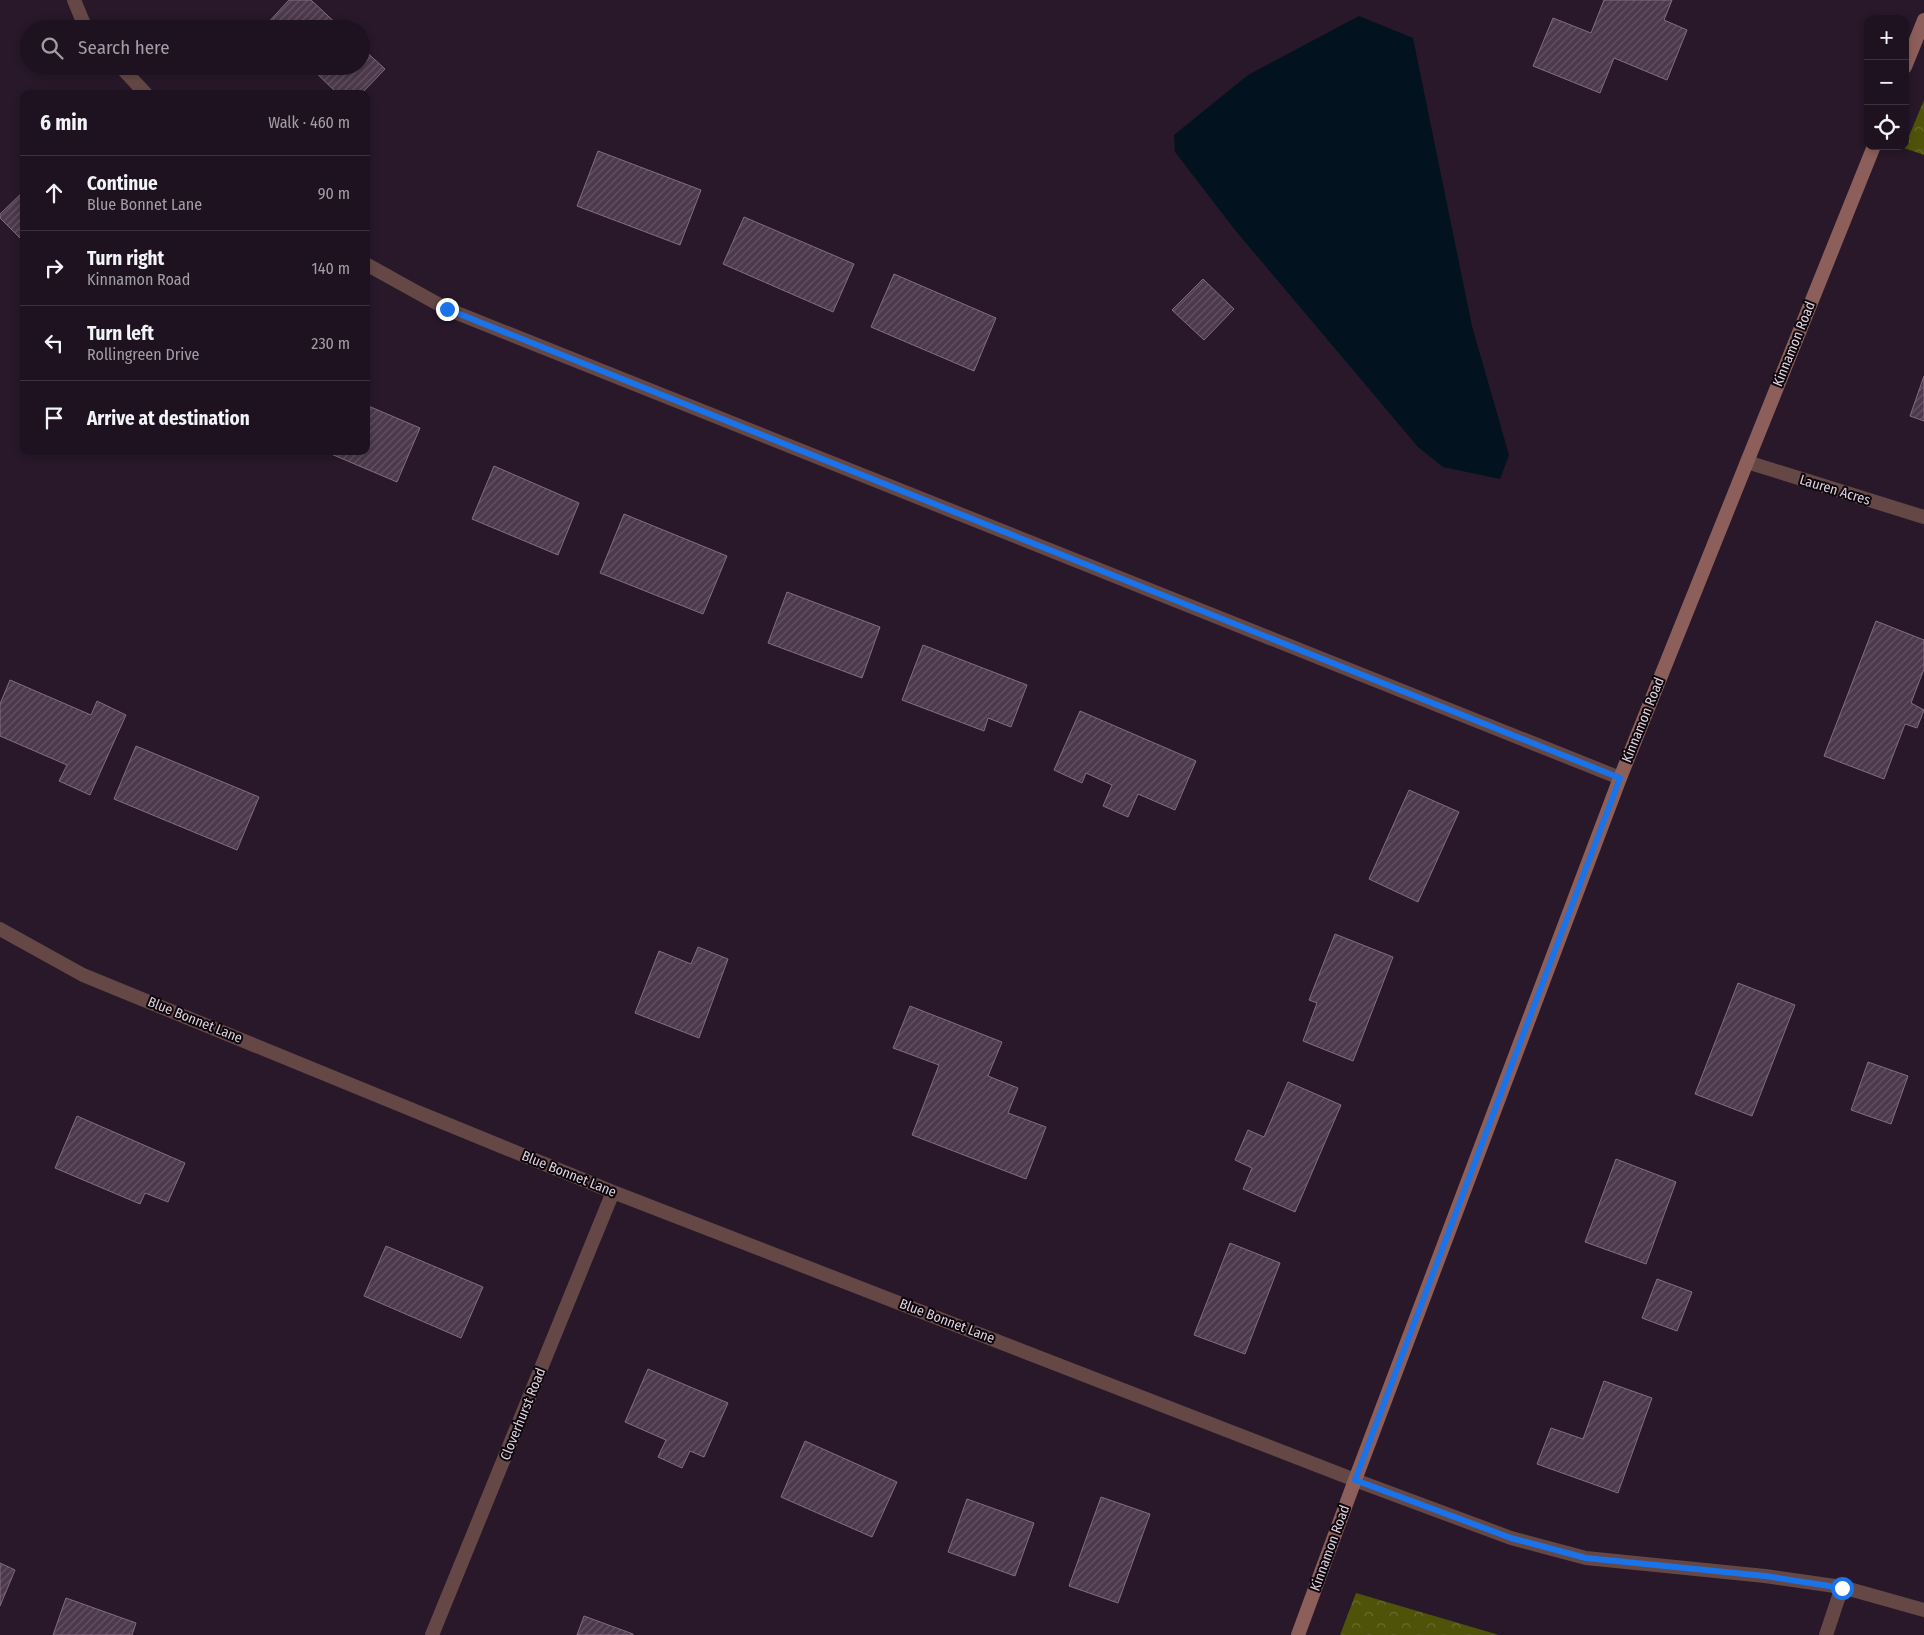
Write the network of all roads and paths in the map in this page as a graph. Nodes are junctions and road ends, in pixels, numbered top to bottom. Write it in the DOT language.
graph roads {
  1 [pos="74,0"];
  2 [pos="82,20"];
  3 [pos="1924,20"];
  4 [pos="1908,60"];
  5 [pos="128,75"];
  6 [pos="142,90"];
  7 [pos="1872,150"];
  8 [pos="370,266"];
  9 [pos="1747,462"];
  10 [pos="1924,517"];
  11 [pos="1620,778"];
  12 [pos="0,929"];
  13 [pos="614,1192"];
  14 [pos="1355,1480"];
  15 [pos="1842,1588"];
  16 [pos="1924,1610"];
  17 [pos="432,1635"];
  18 [pos="1298,1635"];
  19 [pos="1826,1635"];
  1 -- 2 [label="street"];
  3 -- 4 [label="main road"];
  5 -- 6 [label="street"];
  7 -- 9 [label="main road, Kinnamon Road"];
  8 -- 11 [label="street"];
  9 -- 10 [label="street, Lauren Acres"];
  9 -- 11 [label="main road, Kinnamon Road"];
  11 -- 14 [label="main road, Kinnamon Road"];
  12 -- 13 [label="street, Blue Bonnet Lane"];
  13 -- 14 [label="street, Blue Bonnet Lane"];
  13 -- 17 [label="street, Cloverhurst Road"];
  14 -- 15 [label="street, Blue Bonnet Lane"];
  14 -- 18 [label="main road, Kinnamon Road"];
  15 -- 16 [label="street, Blue Bonnet Lane"];
  15 -- 19 [label="street"];
}
